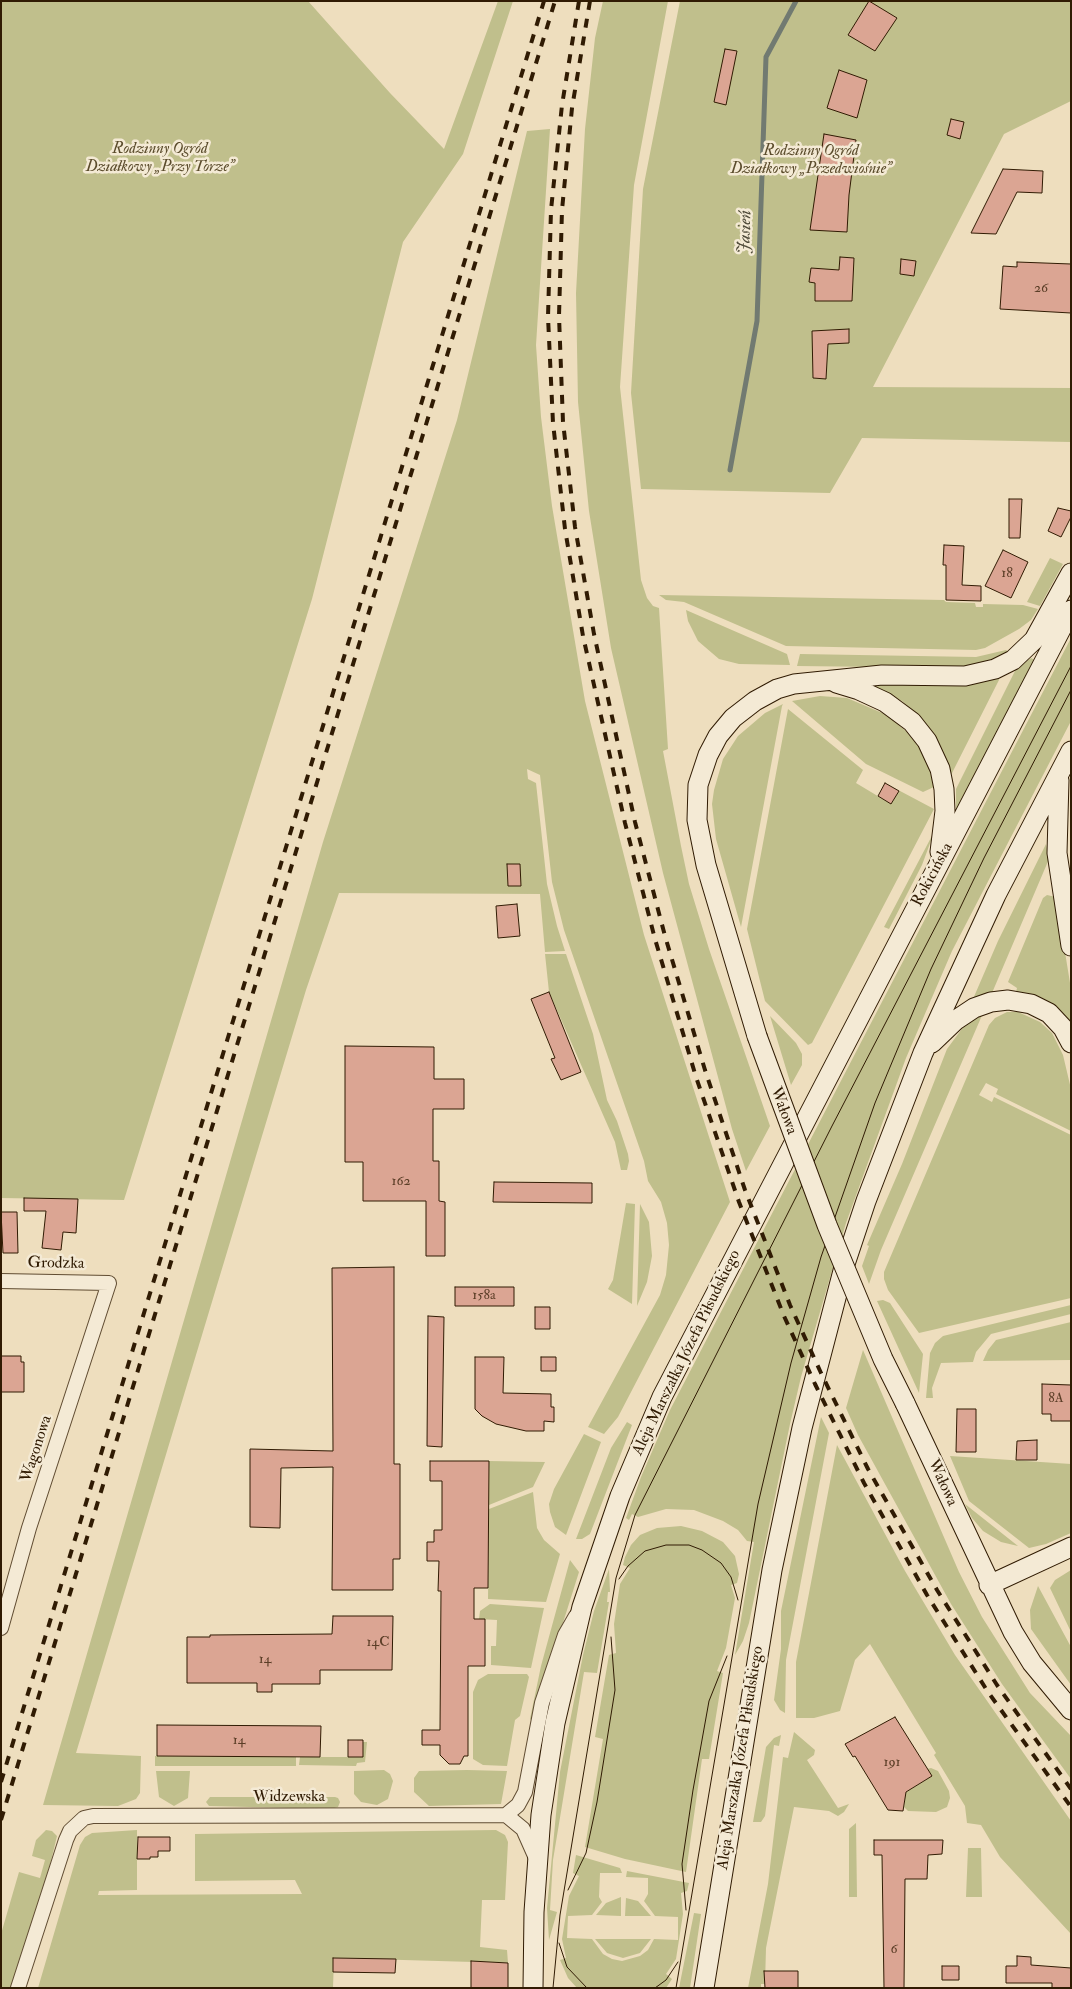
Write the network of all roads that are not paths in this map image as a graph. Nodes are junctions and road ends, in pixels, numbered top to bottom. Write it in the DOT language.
graph roads {
  1 [pos="1071,573"];
  2 [pos="1071,610"];
  3 [pos="825,681"];
  4 [pos="1071,751"];
  5 [pos="1060,772"];
  6 [pos="933,876"];
  7 [pos="1071,946"];
  8 [pos="1071,1043"];
  9 [pos="923,1053"];
  10 [pos="795,1139"];
  11 [pos="1,1281"];
  12 [pos="109,1283"];
  13 [pos="1071,1547"];
  14 [pos="989,1585"];
  15 [pos="582,1607"];
  16 [pos="1,1628"];
  17 [pos="1071,1710"];
  18 [pos="506,1815"];
  19 [pos="538,1863"];
  20 [pos="18,1988"];
  21 [pos="533,1988"];
  22 [pos="704,1988"];
  1 -- 3 [label="main road, Wałowa"];
  2 -- 6 [label="main road, Rokicińska"];
  3 -- 6 [label="main road"];
  3 -- 14 [label="main road, Wałowa, bridge"];
  4 -- 5 [label="main road"];
  5 -- 7 [label="main road"];
  5 -- 9 [label="main road"];
  6 -- 10 [label="main road, Rokicińska"];
  8 -- 9 [label="main road"];
  9 -- 22 [label="main road, Aleja Marszałka Józefa Piłsudskiego"];
  10 -- 15 [label="main road, Aleja Marszałka Józefa Piłsudskiego"];
  11 -- 12 [label="street, Grodzka"];
  12 -- 16 [label="street, Wagonowa"];
  13 -- 14 [label="main road"];
  14 -- 17 [label="main road, Wałowa"];
  15 -- 18 [label="street"];
  15 -- 19 [label="main road, Aleja Marszałka Józefa Piłsudskiego"];
  18 -- 19 [label="street"];
  18 -- 20 [label="street, Widzewska"];
  19 -- 21 [label="main road, Aleja Marszałka Józefa Piłsudskiego"];
}
